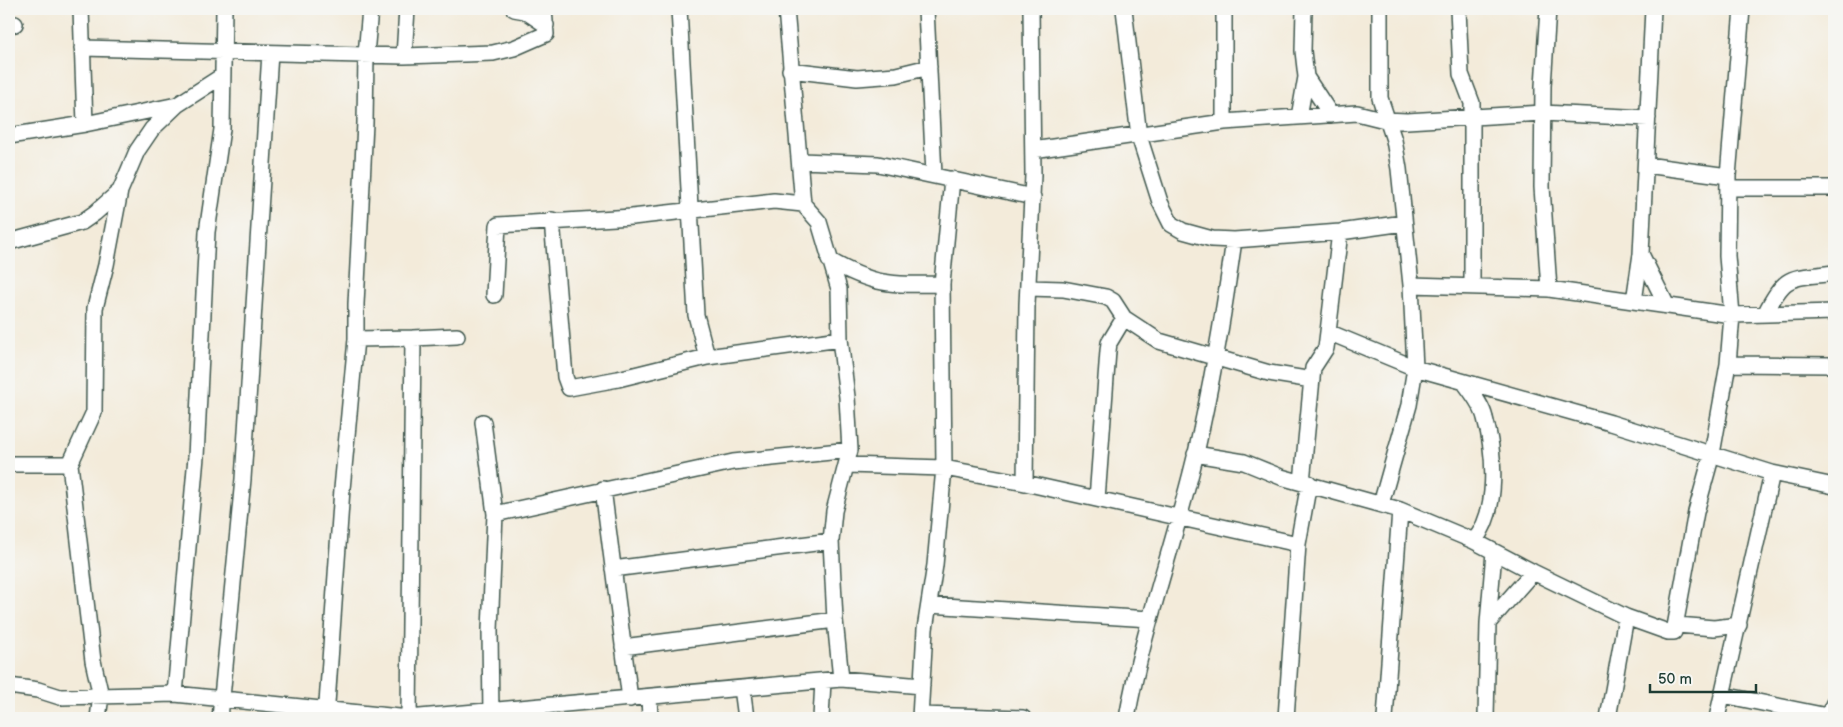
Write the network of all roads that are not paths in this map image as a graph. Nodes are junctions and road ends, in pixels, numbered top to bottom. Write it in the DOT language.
graph roads {
  1 [pos="81,9"];
  2 [pos="224,9"];
  3 [pos="370,9"];
  4 [pos="407,9"];
  5 [pos="514,9"];
  6 [pos="544,9"];
  7 [pos="679,9"];
  8 [pos="786,9"];
  9 [pos="926,9"];
  10 [pos="1030,9"];
  11 [pos="1124,9"];
  12 [pos="1224,9"];
  13 [pos="1304,9"];
  14 [pos="1380,9"];
  15 [pos="1458,9"];
  16 [pos="1548,9"];
  17 [pos="1654,9"];
  18 [pos="1742,9"];
  19 [pos="546,25"];
  20 [pos="82,48"];
  21 [pos="222,50"];
  22 [pos="270,53"];
  23 [pos="366,55"];
  24 [pos="404,56"];
  25 [pos="929,67"];
  26 [pos="790,70"];
  27 [pos="222,76"];
  28 [pos="1306,77"];
  29 [pos="1380,98"];
  30 [pos="177,104"];
  31 [pos="1356,113"];
  32 [pos="1542,113"];
  33 [pos="1331,115"];
  34 [pos="1472,115"];
  35 [pos="1299,117"];
  36 [pos="1648,118"];
  37 [pos="1386,120"];
  38 [pos="1407,121"];
  39 [pos="1224,122"];
  40 [pos="85,124"];
  41 [pos="9,136"];
  42 [pos="1139,136"];
  43 [pos="1394,140"];
  44 [pos="1033,150"];
  45 [pos="801,161"];
  46 [pos="1646,165"];
  47 [pos="934,174"];
  48 [pos="952,179"];
  49 [pos="1728,182"];
  50 [pos="1834,188"];
  51 [pos="120,191"];
  52 [pos="1033,197"];
  53 [pos="803,204"];
  54 [pos="690,210"];
  55 [pos="552,220"];
  56 [pos="1404,223"];
  57 [pos="1340,232"];
  58 [pos="1234,240"];
  59 [pos="9,242"];
  60 [pos="1641,254"];
  61 [pos="829,260"];
  62 [pos="1834,273"];
  63 [pos="942,284"];
  64 [pos="1411,285"];
  65 [pos="1472,286"];
  66 [pos="1028,288"];
  67 [pos="1549,289"];
  68 [pos="494,295"];
  69 [pos="1634,301"];
  70 [pos="1667,306"];
  71 [pos="1834,312"];
  72 [pos="1765,314"];
  73 [pos="1732,315"];
  74 [pos="1124,318"];
  75 [pos="1328,332"];
  76 [pos="457,336"];
  77 [pos="413,338"];
  78 [pos="356,339"];
  79 [pos="840,339"];
  80 [pos="1215,356"];
  81 [pos="707,357"];
  82 [pos="1728,364"];
  83 [pos="1834,365"];
  84 [pos="1415,368"];
  85 [pos="1312,380"];
  86 [pos="1464,382"];
  87 [pos="484,422"];
  88 [pos="1195,454"];
  89 [pos="1712,454"];
  90 [pos="848,458"];
  91 [pos="9,464"];
  92 [pos="70,464"];
  93 [pos="944,468"];
  94 [pos="1772,473"];
  95 [pos="1305,482"];
  96 [pos="1026,483"];
  97 [pos="1834,486"];
  98 [pos="603,489"];
  99 [pos="1097,499"];
  100 [pos="1381,504"];
  101 [pos="1400,510"];
  102 [pos="495,514"];
  103 [pos="1178,516"];
  104 [pos="831,541"];
  105 [pos="1474,541"];
  106 [pos="1298,544"];
  107 [pos="1494,552"];
  108 [pos="613,570"];
  109 [pos="1533,572"];
  110 [pos="929,605"];
  111 [pos="1626,616"];
  112 [pos="1150,619"];
  113 [pos="834,620"];
  114 [pos="1488,623"];
  115 [pos="1738,625"];
  116 [pos="1677,626"];
  117 [pos="623,647"];
  118 [pos="841,679"];
  119 [pos="823,681"];
  120 [pos="9,686"];
  121 [pos="922,686"];
  122 [pos="742,688"];
  123 [pos="175,694"];
  124 [pos="1723,695"];
  125 [pos="101,696"];
  126 [pos="649,697"];
  127 [pos="630,699"];
  128 [pos="222,700"];
  129 [pos="1834,703"];
  130 [pos="327,714"];
  131 [pos="491,715"];
  132 [pos="920,717"];
  133 [pos="98,718"];
  134 [pos="220,718"];
  135 [pos="409,718"];
  136 [pos="650,718"];
  137 [pos="746,718"];
  138 [pos="821,718"];
  139 [pos="1023,718"];
  140 [pos="1127,718"];
  141 [pos="1286,718"];
  142 [pos="1385,718"];
  143 [pos="1486,718"];
  144 [pos="1608,718"];
  145 [pos="1717,718"];
  1 -- 20 [label="street"];
  2 -- 21 [label="street"];
  3 -- 23 [label="street"];
  4 -- 24 [label="street"];
  5 -- 19 [label="street"];
  6 -- 19 [label="street"];
  7 -- 54 [label="street"];
  8 -- 26 [label="street"];
  9 -- 25 [label="street"];
  10 -- 44 [label="street"];
  11 -- 42 [label="street"];
  12 -- 39 [label="street"];
  13 -- 28 [label="street"];
  14 -- 29 [label="street"];
  15 -- 34 [label="street"];
  16 -- 32 [label="street"];
  17 -- 36 [label="street"];
  18 -- 49 [label="street"];
  19 -- 24 [label="street"];
  20 -- 21 [label="street"];
  20 -- 40 [label="street"];
  21 -- 22 [label="street"];
  21 -- 27 [label="street"];
  22 -- 23 [label="street"];
  22 -- 128 [label="street"];
  23 -- 24 [label="street"];
  23 -- 78 [label="street"];
  25 -- 26 [label="street"];
  25 -- 47 [label="street"];
  26 -- 45 [label="street"];
  27 -- 30 [label="street"];
  27 -- 123 [label="street"];
  28 -- 33 [label="street"];
  28 -- 35 [label="street"];
  29 -- 31 [label="street"];
  29 -- 37 [label="street"];
  30 -- 40 [label="street"];
  30 -- 51 [label="street"];
  31 -- 33 [label="street"];
  31 -- 37 [label="street"];
  32 -- 34 [label="street"];
  32 -- 36 [label="street"];
  32 -- 67 [label="street"];
  33 -- 35 [label="street"];
  34 -- 38 [label="street"];
  34 -- 65 [label="street"];
  35 -- 39 [label="street"];
  36 -- 46 [label="street"];
  37 -- 38 [label="street"];
  37 -- 43 [label="street"];
  38 -- 43 [label="street"];
  39 -- 42 [label="street"];
  40 -- 41 [label="street"];
  42 -- 44 [label="street"];
  42 -- 58 [label="street"];
  43 -- 56 [label="street"];
  44 -- 52 [label="street"];
  45 -- 47 [label="street"];
  45 -- 53 [label="street"];
  46 -- 49 [label="street"];
  46 -- 60 [label="street"];
  47 -- 48 [label="street"];
  48 -- 52 [label="street"];
  48 -- 63 [label="street"];
  49 -- 50 [label="street"];
  49 -- 73 [label="street"];
  51 -- 59 [label="street"];
  51 -- 92 [label="street"];
  52 -- 66 [label="street"];
  53 -- 54 [label="street"];
  53 -- 61 [label="street"];
  54 -- 55 [label="street"];
  54 -- 81 [label="street"];
  55 -- 68 [label="street"];
  55 -- 81 [label="street"];
  56 -- 57 [label="street"];
  56 -- 64 [label="street"];
  57 -- 58 [label="street"];
  57 -- 75 [label="street"];
  58 -- 80 [label="street"];
  60 -- 69 [label="street"];
  60 -- 70 [label="street"];
  61 -- 63 [label="street"];
  61 -- 79 [label="street"];
  62 -- 72 [label="street"];
  63 -- 93 [label="street"];
  64 -- 65 [label="street"];
  64 -- 84 [label="street"];
  65 -- 67 [label="street"];
  66 -- 74 [label="street"];
  66 -- 96 [label="street"];
  67 -- 69 [label="street"];
  69 -- 70 [label="street"];
  70 -- 73 [label="street"];
  71 -- 72 [label="street"];
  72 -- 73 [label="street"];
  73 -- 82 [label="street"];
  74 -- 80 [label="street"];
  74 -- 99 [label="street"];
  75 -- 84 [label="street"];
  75 -- 85 [label="street"];
  76 -- 77 [label="street"];
  77 -- 78 [label="street"];
  77 -- 135 [label="street"];
  78 -- 130 [label="street"];
  79 -- 81 [label="street"];
  79 -- 90 [label="street"];
  80 -- 85 [label="street"];
  80 -- 88 [label="street"];
  82 -- 83 [label="street"];
  82 -- 89 [label="street"];
  84 -- 86 [label="street"];
  84 -- 100 [label="street"];
  85 -- 95 [label="street"];
  86 -- 89 [label="street"];
  86 -- 105 [label="street"];
  87 -- 102 [label="street"];
  88 -- 95 [label="street"];
  88 -- 103 [label="street"];
  89 -- 94 [label="street"];
  89 -- 116 [label="street"];
  90 -- 93 [label="street"];
  90 -- 98 [label="street"];
  90 -- 104 [label="street"];
  91 -- 92 [label="street"];
  92 -- 125 [label="street"];
  93 -- 96 [label="street"];
  93 -- 110 [label="street"];
  94 -- 97 [label="street"];
  94 -- 115 [label="street"];
  95 -- 100 [label="street"];
  95 -- 106 [label="street"];
  96 -- 99 [label="street"];
  98 -- 102 [label="street"];
  98 -- 108 [label="street"];
  99 -- 103 [label="street"];
  100 -- 101 [label="street"];
  101 -- 105 [label="street"];
  101 -- 142 [label="street"];
  102 -- 131 [label="street"];
  103 -- 106 [label="street"];
  103 -- 112 [label="street"];
  104 -- 108 [label="street"];
  104 -- 113 [label="street"];
  105 -- 107 [label="street"];
  106 -- 141 [label="street"];
  107 -- 109 [label="street"];
  107 -- 114 [label="street"];
  108 -- 117 [label="street"];
  109 -- 111 [label="street"];
  109 -- 114 [label="street"];
  110 -- 112 [label="street"];
  110 -- 121 [label="street"];
  111 -- 116 [label="street"];
  111 -- 144 [label="street"];
  112 -- 140 [label="street"];
  113 -- 117 [label="street"];
  113 -- 118 [label="street"];
  114 -- 143 [label="street"];
  115 -- 116 [label="street"];
  115 -- 124 [label="street"];
  117 -- 127 [label="street"];
  118 -- 119 [label="street"];
  118 -- 121 [label="street"];
  119 -- 122 [label="street"];
  119 -- 138 [label="street"];
  120 -- 125 [label="street"];
  121 -- 132 [label="street"];
  122 -- 126 [label="street"];
  122 -- 137 [label="street"];
  123 -- 125 [label="street"];
  123 -- 128 [label="street"];
  124 -- 129 [label="street"];
  124 -- 145 [label="street"];
  125 -- 133 [label="street"];
  126 -- 127 [label="street"];
  126 -- 136 [label="street"];
  127 -- 131 [label="street"];
  128 -- 130 [label="street"];
  128 -- 134 [label="street"];
  130 -- 135 [label="street"];
  131 -- 135 [label="street"];
  132 -- 139 [label="street"];
}
